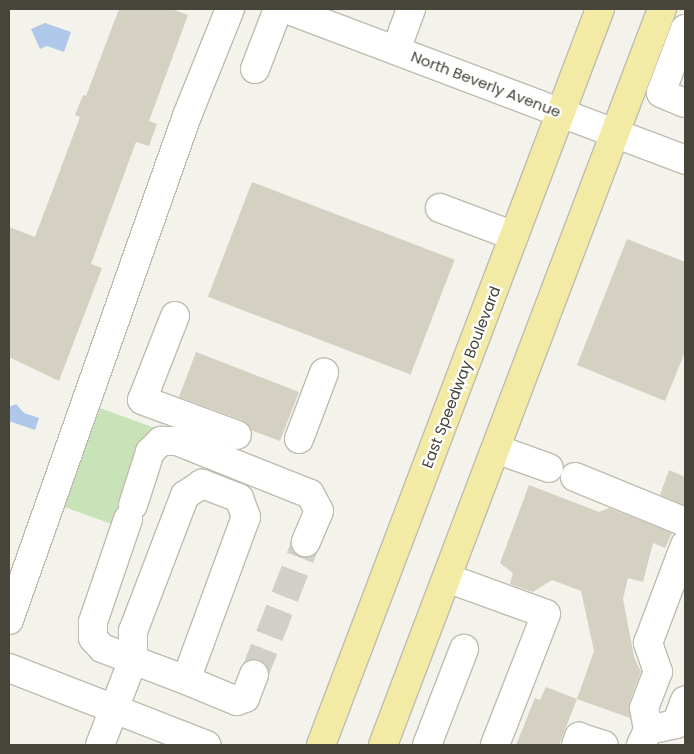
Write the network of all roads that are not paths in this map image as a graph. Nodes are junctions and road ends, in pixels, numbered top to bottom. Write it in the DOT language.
graph roads {
  1 [pos="230,9"];
  2 [pos="278,9"];
  3 [pos="286,9"];
  4 [pos="411,9"];
  5 [pos="600,9"];
  6 [pos="662,9"];
  7 [pos="671,9"];
  8 [pos="685,14"];
  9 [pos="685,29"];
  10 [pos="396,50"];
  11 [pos="255,69"];
  12 [pos="685,103"];
  13 [pos="561,112"];
  14 [pos="616,133"];
  15 [pos="685,160"];
  16 [pos="440,208"];
  17 [pos="514,236"];
  18 [pos="175,316"];
  19 [pos="324,373"];
  20 [pos="237,435"];
  21 [pos="299,439"];
  22 [pos="496,449"];
  23 [pos="549,468"];
  24 [pos="575,478"];
  25 [pos="685,522"];
  26 [pos="306,542"];
  27 [pos="685,545"];
  28 [pos="447,578"];
  29 [pos="9,620"];
  30 [pos="464,649"];
  31 [pos="133,660"];
  32 [pos="9,668"];
  33 [pos="254,675"];
  34 [pos="186,680"];
  35 [pos="685,701"];
  36 [pos="114,709"];
  37 [pos="644,738"];
  38 [pos="100,745"];
  39 [pos="206,745"];
  40 [pos="321,745"];
  41 [pos="383,745"];
  42 [pos="427,745"];
  43 [pos="495,745"];
  44 [pos="576,745"];
  45 [pos="604,745"];
  1 -- 29 [label="street"];
  2 -- 11 [label="street"];
  3 -- 10 [label="street, North Beverly Avenue"];
  4 -- 10 [label="street"];
  5 -- 13 [label="main road, East Speedway Boulevard"];
  6 -- 14 [label="main road"];
  7 -- 8 [label="street"];
  9 -- 12 [label="street"];
  10 -- 13 [label="street, North Beverly Avenue"];
  13 -- 14 [label="street, North Beverly Avenue"];
  13 -- 17 [label="main road, East Speedway Boulevard"];
  14 -- 15 [label="street, North Beverly Avenue"];
  14 -- 22 [label="main road"];
  16 -- 17 [label="street"];
  17 -- 40 [label="main road, East Speedway Boulevard"];
  18 -- 20 [label="street"];
  19 -- 21 [label="street"];
  22 -- 23 [label="street"];
  22 -- 28 [label="main road"];
  24 -- 25 [label="street"];
  26 -- 31 [label="street"];
  27 -- 37 [label="street"];
  28 -- 41 [label="main road"];
  28 -- 43 [label="street"];
  30 -- 42 [label="street"];
  31 -- 34 [label="street"];
  31 -- 34 [label="street"];
  31 -- 36 [label="street"];
  32 -- 36 [label="street"];
  33 -- 34 [label="street"];
  35 -- 37 [label="street"];
  36 -- 38 [label="street"];
  36 -- 39 [label="street"];
  44 -- 45 [label="street"];
}
